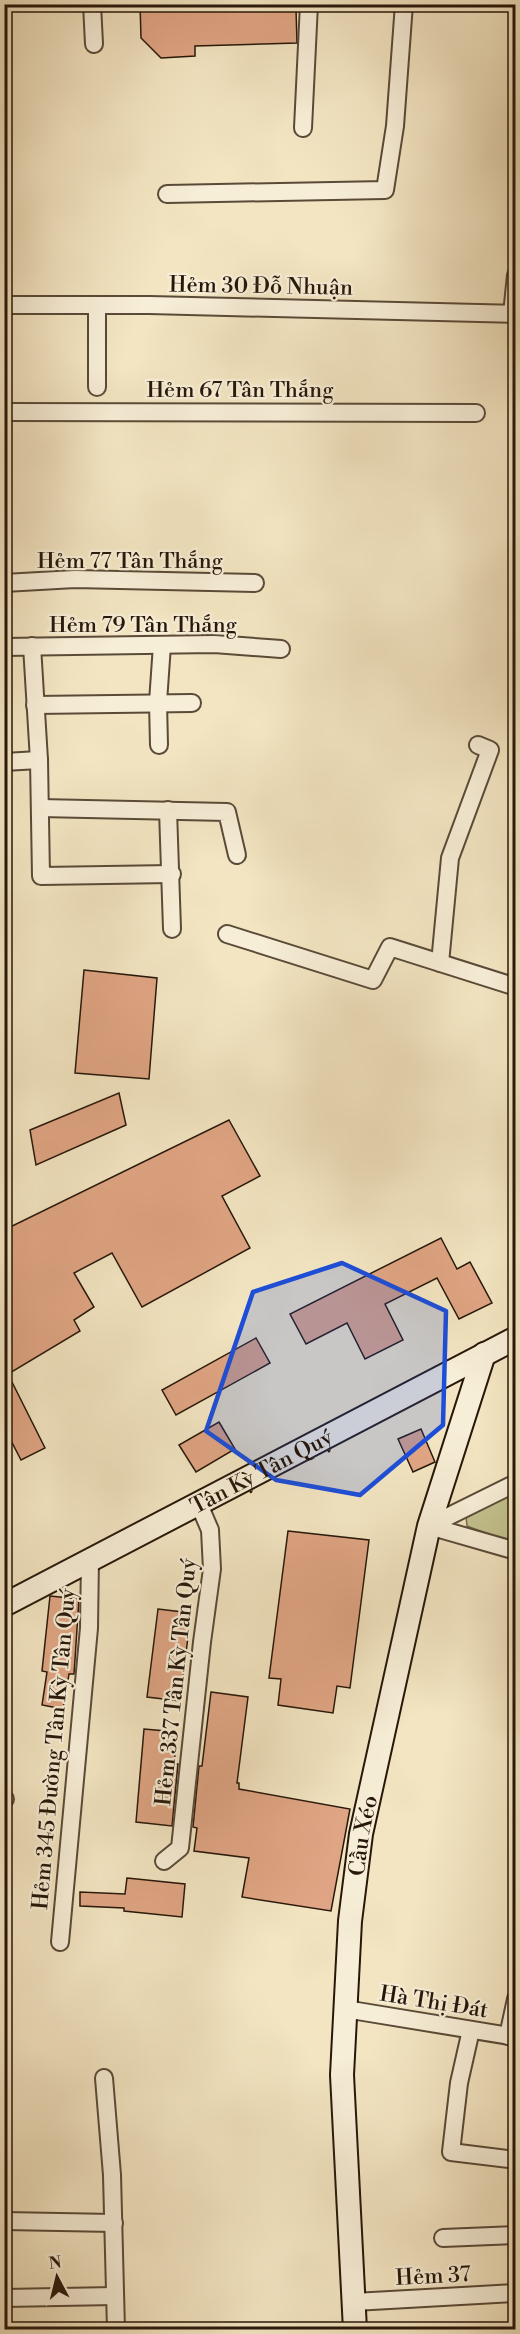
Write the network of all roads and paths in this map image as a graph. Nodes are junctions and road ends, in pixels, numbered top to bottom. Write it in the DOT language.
graph roads {
  1 [pos="92,4"];
  2 [pos="309,4"];
  3 [pos="404,4"];
  4 [pos="94,44"];
  5 [pos="303,128"];
  6 [pos="167,194"];
  7 [pos="516,275"];
  8 [pos="4,305"];
  9 [pos="97,305"];
  10 [pos="514,314"];
  11 [pos="97,387"];
  12 [pos="4,412"];
  13 [pos="476,413"];
  14 [pos="255,583"];
  15 [pos="4,584"];
  16 [pos="162,645"];
  17 [pos="32,646"];
  18 [pos="4,647"];
  19 [pos="281,649"];
  20 [pos="158,702"];
  21 [pos="192,703"];
  22 [pos="35,705"];
  23 [pos="159,745"];
  24 [pos="478,745"];
  25 [pos="39,760"];
  26 [pos="4,762"];
  27 [pos="40,808"];
  28 [pos="168,810"];
  29 [pos="237,855"];
  30 [pos="172,874"];
  31 [pos="172,929"];
  32 [pos="228,934"];
  33 [pos="440,963"];
  34 [pos="516,987"];
  35 [pos="516,1338"];
  36 [pos="484,1354"];
  37 [pos="516,1483"];
  38 [pos="198,1503"];
  39 [pos="429,1526"];
  40 [pos="516,1551"];
  41 [pos="90,1559"];
  42 [pos="4,1605"];
  43 [pos="164,1861"];
  44 [pos="60,1942"];
  45 [pos="516,2000"];
  46 [pos="345,2009"];
  47 [pos="471,2030"];
  48 [pos="512,2037"];
  49 [pos="105,2078"];
  50 [pos="516,2160"];
  51 [pos="4,2221"];
  52 [pos="114,2223"];
  53 [pos="516,2235"];
  54 [pos="443,2238"];
  55 [pos="516,2293"];
  56 [pos="116,2296"];
  57 [pos="4,2298"];
  58 [pos="354,2302"];
  59 [pos="116,2330"];
  60 [pos="356,2330"];
  1 -- 4 [label="street"];
  2 -- 5 [label="street"];
  3 -- 6 [label="street"];
  7 -- 10 [label="street"];
  8 -- 9 [label="street, Hẻm 30 Đỗ Nhuận"];
  9 -- 10 [label="street, Hẻm 30 Đỗ Nhuận"];
  9 -- 11 [label="street"];
  12 -- 13 [label="street, Hẻm 67 Tân Thắng"];
  14 -- 15 [label="street, Hẻm 77 Tân Thắng"];
  16 -- 17 [label="street, Hẻm 79 Tân Thắng"];
  16 -- 19 [label="street, Hẻm 79 Tân Thắng"];
  16 -- 20 [label="street"];
  17 -- 18 [label="street, Hẻm 79 Tân Thắng"];
  17 -- 22 [label="street"];
  20 -- 21 [label="street"];
  20 -- 22 [label="street"];
  20 -- 23 [label="street"];
  22 -- 25 [label="street"];
  24 -- 33 [label="street"];
  25 -- 26 [label="street"];
  25 -- 27 [label="street"];
  27 -- 28 [label="street"];
  27 -- 30 [label="street"];
  28 -- 29 [label="street"];
  28 -- 30 [label="street"];
  30 -- 31 [label="street"];
  32 -- 33 [label="street"];
  33 -- 34 [label="street"];
  35 -- 36 [label="street, Tân Kỳ Tân Quý"];
  36 -- 38 [label="street, Tân Kỳ Tân Quý"];
  36 -- 39 [label="street, Cầu Xéo"];
  37 -- 39 [label="street"];
  38 -- 41 [label="street, Tân Kỳ Tân Quý"];
  38 -- 43 [label="street, Hẻm 337 Tân Kỳ Tân Quý"];
  39 -- 40 [label="street"];
  39 -- 46 [label="street, Cầu Xéo"];
  41 -- 42 [label="street, Tân Kỳ Tân Quý"];
  41 -- 44 [label="street, Hẻm 345 Đường Tân Kỳ Tân Quý"];
  45 -- 48 [label="street"];
  46 -- 47 [label="street, Hà Thị Đát"];
  46 -- 58 [label="street, Cầu Xéo"];
  47 -- 48 [label="street, Hà Thị Đát"];
  47 -- 50 [label="street"];
  49 -- 52 [label="street"];
  51 -- 52 [label="street"];
  52 -- 56 [label="street"];
  53 -- 54 [label="street, Hẻm 37"];
  55 -- 58 [label="street, Hẻm 37"];
  56 -- 57 [label="street"];
  56 -- 59 [label="street"];
  58 -- 60 [label="street, Cầu Xéo"];
}
